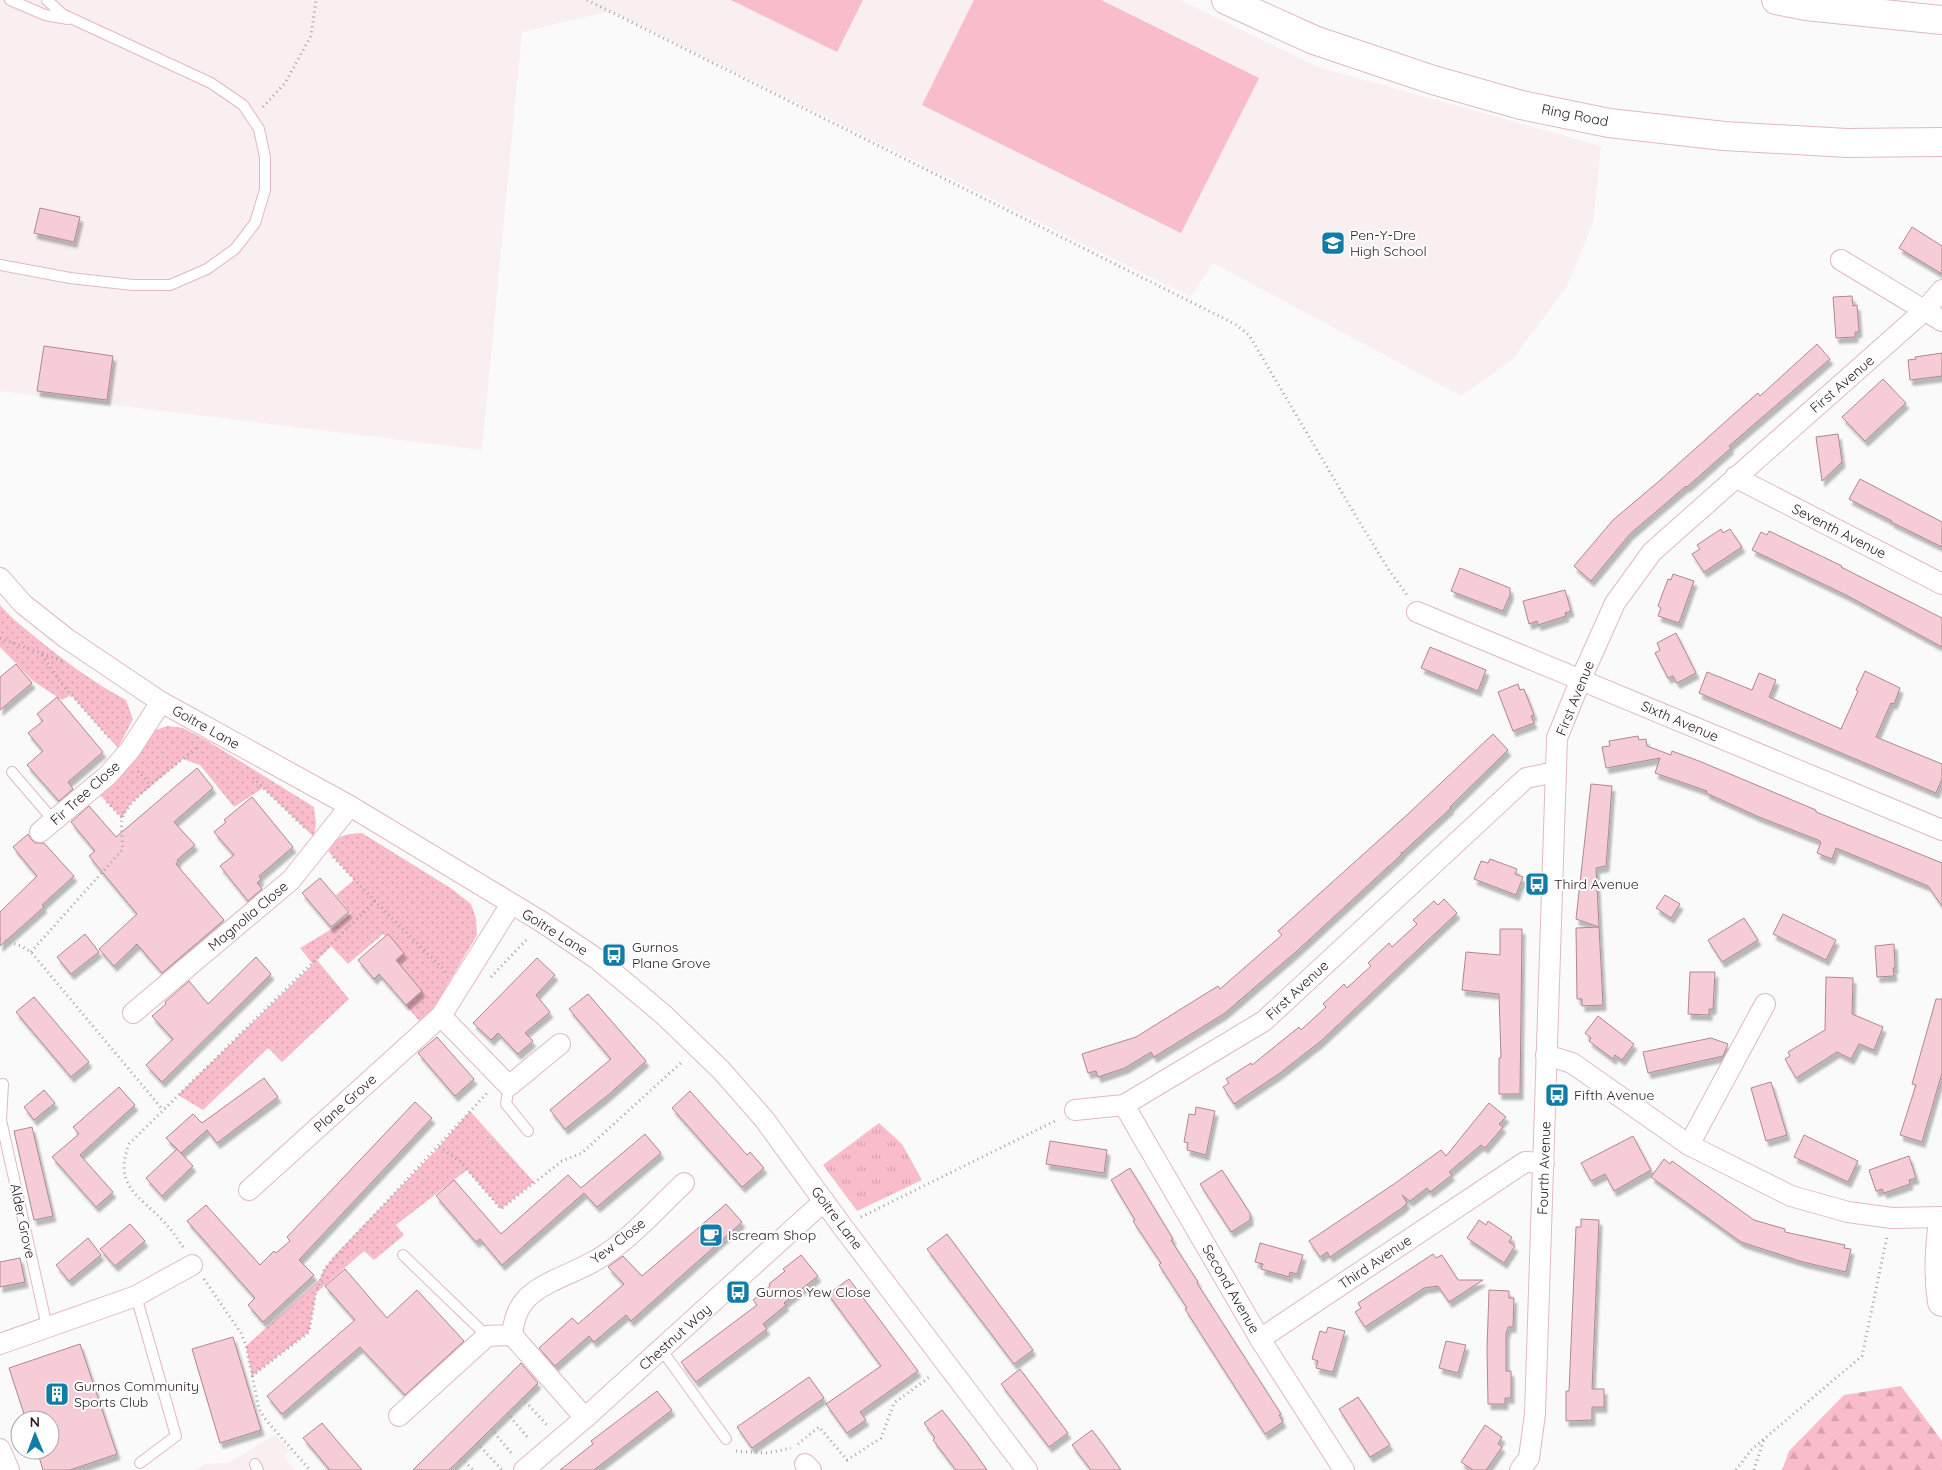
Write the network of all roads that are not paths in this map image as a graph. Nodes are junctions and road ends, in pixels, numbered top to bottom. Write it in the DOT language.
graph roads {
  1 [pos="10,0"];
  2 [pos="47,0"];
  3 [pos="1226,0"];
  4 [pos="1776,0"];
  5 [pos="1942,20"];
  6 [pos="78,21"];
  7 [pos="1942,142"];
  8 [pos="1841,260"];
  9 [pos="0,265"];
  10 [pos="1942,290"];
  11 [pos="1925,310"];
  12 [pos="1942,321"];
  13 [pos="1735,477"];
  14 [pos="0,578"];
  15 [pos="1942,584"];
  16 [pos="1417,612"];
  17 [pos="1581,679"];
  18 [pos="161,702"];
  19 [pos="12,772"];
  20 [pos="1555,772"];
  21 [pos="350,806"];
  22 [pos="47,827"];
  23 [pos="1942,830"];
  24 [pos="511,904"];
  25 [pos="1765,1004"];
  26 [pos="133,1014"];
  27 [pos="441,1016"];
  28 [pos="560,1044"];
  29 [pos="1546,1055"];
  30 [pos="505,1082"];
  31 [pos="2,1084"];
  32 [pos="1124,1105"];
  33 [pos="1075,1110"];
  34 [pos="528,1131"];
  35 [pos="1689,1145"];
  36 [pos="1544,1163"];
  37 [pos="684,1183"];
  38 [pos="249,1190"];
  39 [pos="824,1202"];
  40 [pos="1942,1217"];
  41 [pos="1942,1229"];
  42 [pos="403,1255"];
  43 [pos="192,1265"];
  44 [pos="136,1296"];
  45 [pos="1942,1302"];
  46 [pos="47,1327"];
  47 [pos="512,1334"];
  48 [pos="488,1336"];
  49 [pos="1260,1339"];
  50 [pos="0,1344"];
  51 [pos="661,1349"];
  52 [pos="400,1416"];
  53 [pos="585,1418"];
  54 [pos="726,1439"];
  55 [pos="0,1449"];
  56 [pos="140,1462"];
  57 [pos="525,1469"];
  58 [pos="9,1470"];
  59 [pos="1026,1470"];
  60 [pos="1344,1470"];
  61 [pos="1520,1470"];
  1 -- 6 [label="lane"];
  2 -- 6 [label="lane"];
  3 -- 7 [label="main road, Ring Road"];
  4 -- 5 [label="main road"];
  6 -- 9 [label="lane"];
  8 -- 11 [label="street"];
  10 -- 11 [label="street, First Avenue"];
  11 -- 12 [label="street"];
  11 -- 13 [label="street, First Avenue"];
  13 -- 15 [label="street, Seventh Avenue"];
  13 -- 17 [label="street, First Avenue"];
  14 -- 18 [label="street, Goitre Lane"];
  16 -- 17 [label="street, Sixth Avenue"];
  17 -- 20 [label="street, First Avenue"];
  17 -- 23 [label="street, Sixth Avenue"];
  18 -- 21 [label="street, Goitre Lane"];
  18 -- 22 [label="street, Fir Tree Close"];
  19 -- 22 [label="lane"];
  20 -- 29 [label="street, Fourth Avenue"];
  20 -- 32 [label="street, First Avenue"];
  21 -- 24 [label="street, Goitre Lane"];
  21 -- 26 [label="street, Magnolia Close"];
  24 -- 27 [label="street, Plane Grove"];
  24 -- 39 [label="street, Goitre Lane"];
  25 -- 35 [label="street"];
  27 -- 30 [label="street"];
  27 -- 38 [label="street, Plane Grove"];
  28 -- 30 [label="street"];
  29 -- 35 [label="street"];
  29 -- 36 [label="street, Fourth Avenue"];
  30 -- 34 [label="lane"];
  31 -- 46 [label="lane, Alder Grove"];
  32 -- 33 [label="street, First Avenue"];
  32 -- 49 [label="street, Second Avenue"];
  35 -- 40 [label="street"];
  36 -- 49 [label="street, Third Avenue"];
  36 -- 61 [label="street, Fourth Avenue"];
  37 -- 47 [label="street, Yew Close"];
  39 -- 51 [label="street, Chestnut Way"];
  39 -- 59 [label="street, Goitre Lane"];
  41 -- 45 [label="main road"];
  42 -- 48 [label="lane"];
  43 -- 44 [label="street"];
  44 -- 46 [label="street"];
  44 -- 56 [label="lane"];
  46 -- 50 [label="street"];
  47 -- 48 [label="street"];
  47 -- 53 [label="street"];
  48 -- 52 [label="street"];
  49 -- 60 [label="street, Second Avenue"];
  51 -- 53 [label="street, Chestnut Way"];
  51 -- 54 [label="lane"];
  53 -- 57 [label="street, Chestnut Way"];
  55 -- 58 [label="street"];
}
